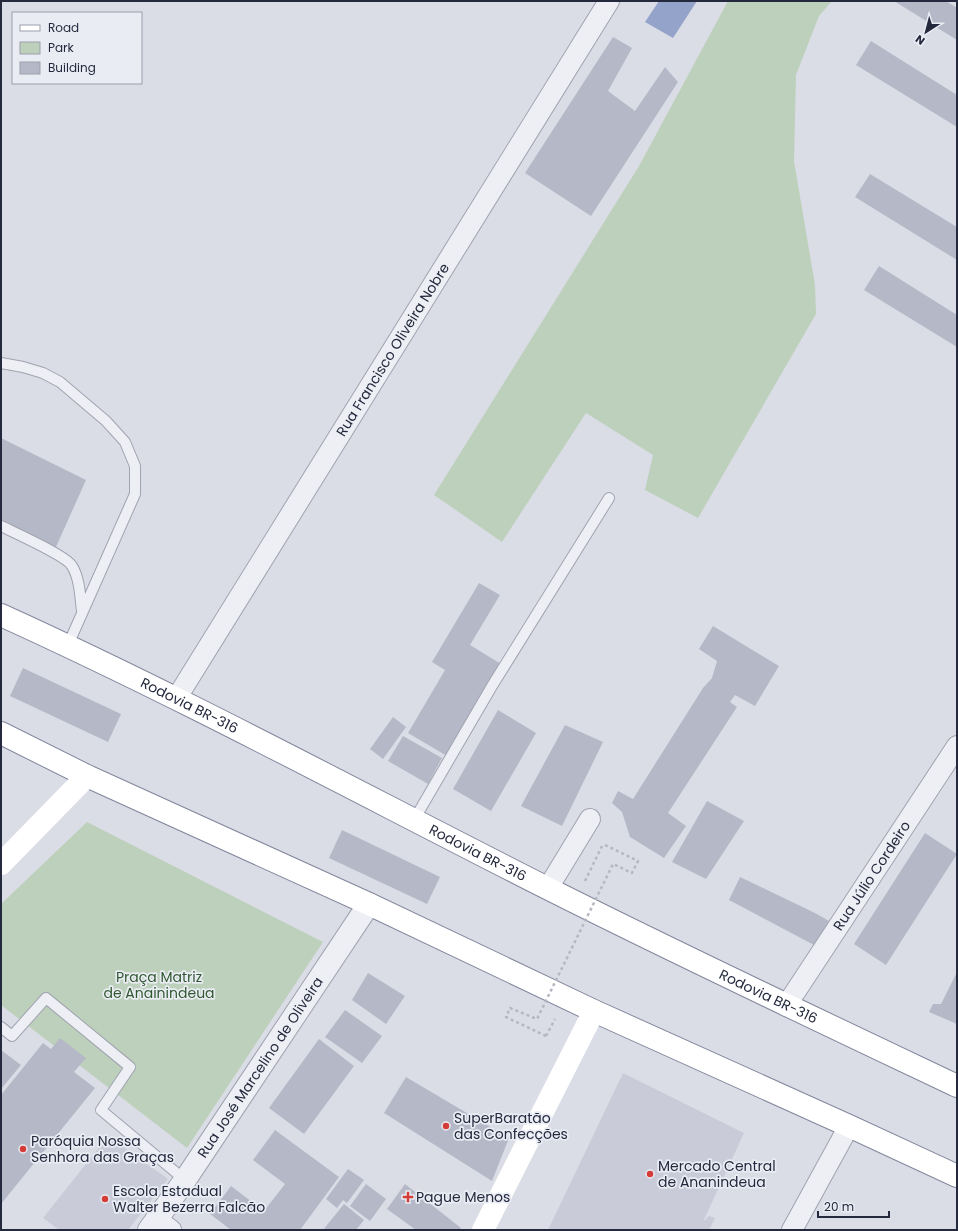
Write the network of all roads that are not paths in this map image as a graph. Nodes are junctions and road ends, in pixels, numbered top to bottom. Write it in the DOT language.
graph roads {
  1 [pos="609,1"];
  2 [pos="1,363"];
  3 [pos="608,498"];
  4 [pos="1,526"];
  5 [pos="82,613"];
  6 [pos="1,615"];
  7 [pos="68,645"];
  8 [pos="176,699"];
  9 [pos="1,733"];
  10 [pos="957,746"];
  11 [pos="87,776"];
  12 [pos="590,819"];
  13 [pos="414,820"];
  14 [pos="1,864"];
  15 [pos="548,888"];
  16 [pos="369,904"];
  17 [pos="786,1006"];
  18 [pos="594,1011"];
  19 [pos="1,1027"];
  20 [pos="957,1086"];
  21 [pos="849,1126"];
  22 [pos="957,1176"];
  23 [pos="185,1180"];
  24 [pos="159,1227"];
  25 [pos="483,1230"];
  26 [pos="792,1230"];
  1 -- 8 [label="street, Rua Francisco Oliveira Nobre"];
  2 -- 5 [label="lane"];
  3 -- 13 [label="lane"];
  4 -- 5 [label="lane"];
  5 -- 7 [label="lane"];
  6 -- 7 [label="main road, Rodovia BR-316"];
  7 -- 8 [label="main road, Rodovia BR-316"];
  8 -- 13 [label="main road, Rodovia BR-316"];
  9 -- 11 [label="main road"];
  10 -- 17 [label="street, Rua Júlio Cordeiro"];
  11 -- 14 [label="main road"];
  11 -- 16 [label="main road"];
  12 -- 15 [label="street"];
  13 -- 15 [label="main road, Rodovia BR-316"];
  15 -- 17 [label="main road, Rodovia BR-316"];
  16 -- 18 [label="main road"];
  16 -- 23 [label="street, Rua José Marcelino de Oliveira"];
  17 -- 20 [label="main road, Rodovia BR-316"];
  18 -- 21 [label="main road"];
  18 -- 25 [label="main road"];
  19 -- 23 [label="lane"];
  21 -- 22 [label="main road"];
  21 -- 26 [label="street"];
  23 -- 24 [label="street, Rua José Marcelino de Oliveira"];
}
